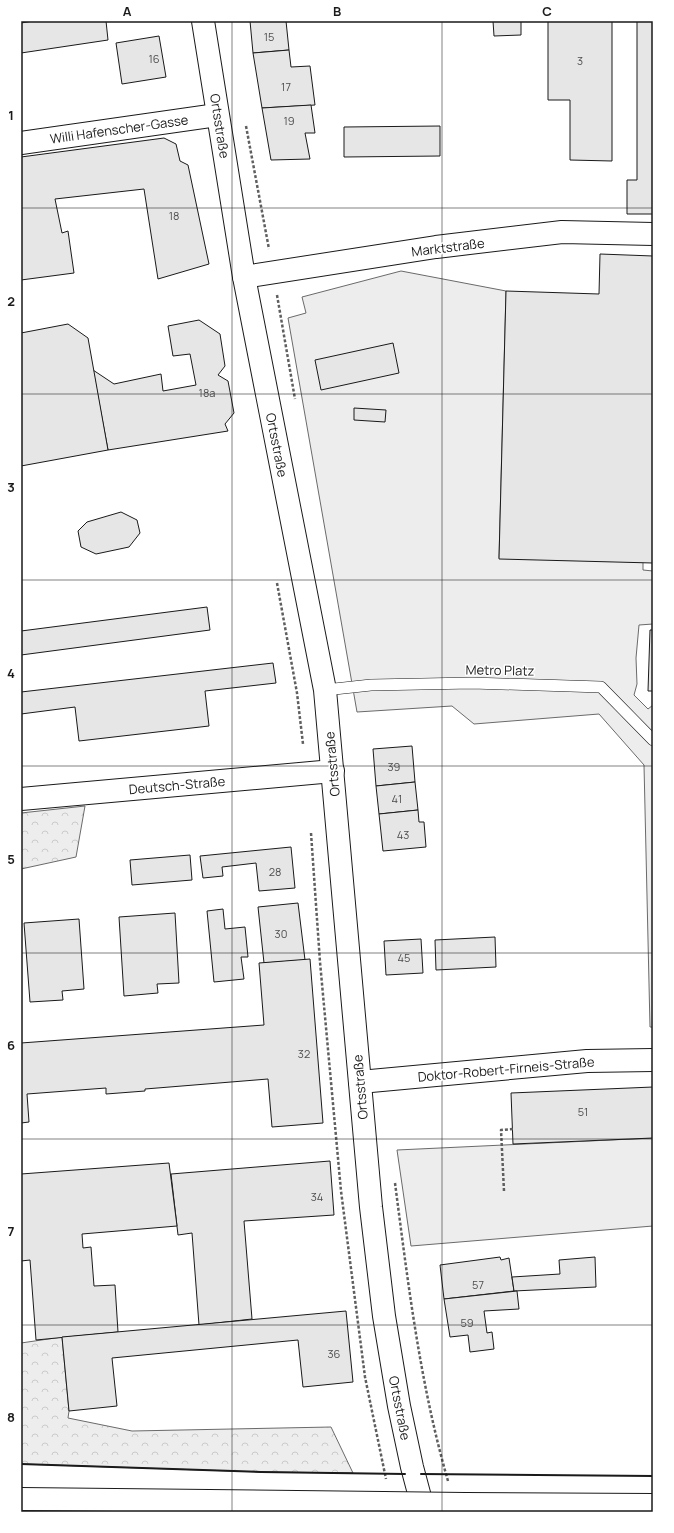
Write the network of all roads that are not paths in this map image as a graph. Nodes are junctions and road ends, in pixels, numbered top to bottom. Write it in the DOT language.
graph roads {
  1 [pos="203,21"];
  2 [pos="217,115"];
  3 [pos="21,143"];
  4 [pos="653,234"];
  5 [pos="244,277"];
  6 [pos="325,690"];
  7 [pos="653,740"];
  8 [pos="333,771"];
  9 [pos="21,799"];
  10 [pos="653,1060"];
  11 [pos="360,1082"];
  12 [pos="21,1499"];
  13 [pos="653,1505"];
  14 [pos="424,1512"];
  1 -- 2 [label="main road, Ortsstraße"];
  2 -- 3 [label="main road, Willi Hafenscher-Gasse"];
  2 -- 5 [label="main road, Ortsstraße"];
  4 -- 5 [label="main road, Marktstraße"];
  5 -- 6 [label="main road, Ortsstraße"];
  6 -- 7 [label="lane, Metro Platz"];
  6 -- 8 [label="main road, Ortsstraße"];
  8 -- 9 [label="main road, Deutsch-Straße"];
  8 -- 11 [label="main road, Ortsstraße"];
  10 -- 11 [label="main road, Doktor-Robert-Firneis-Straße"];
  11 -- 14 [label="main road, Ortsstraße"];
  12 -- 13 [label="main road, bridge"];
}
